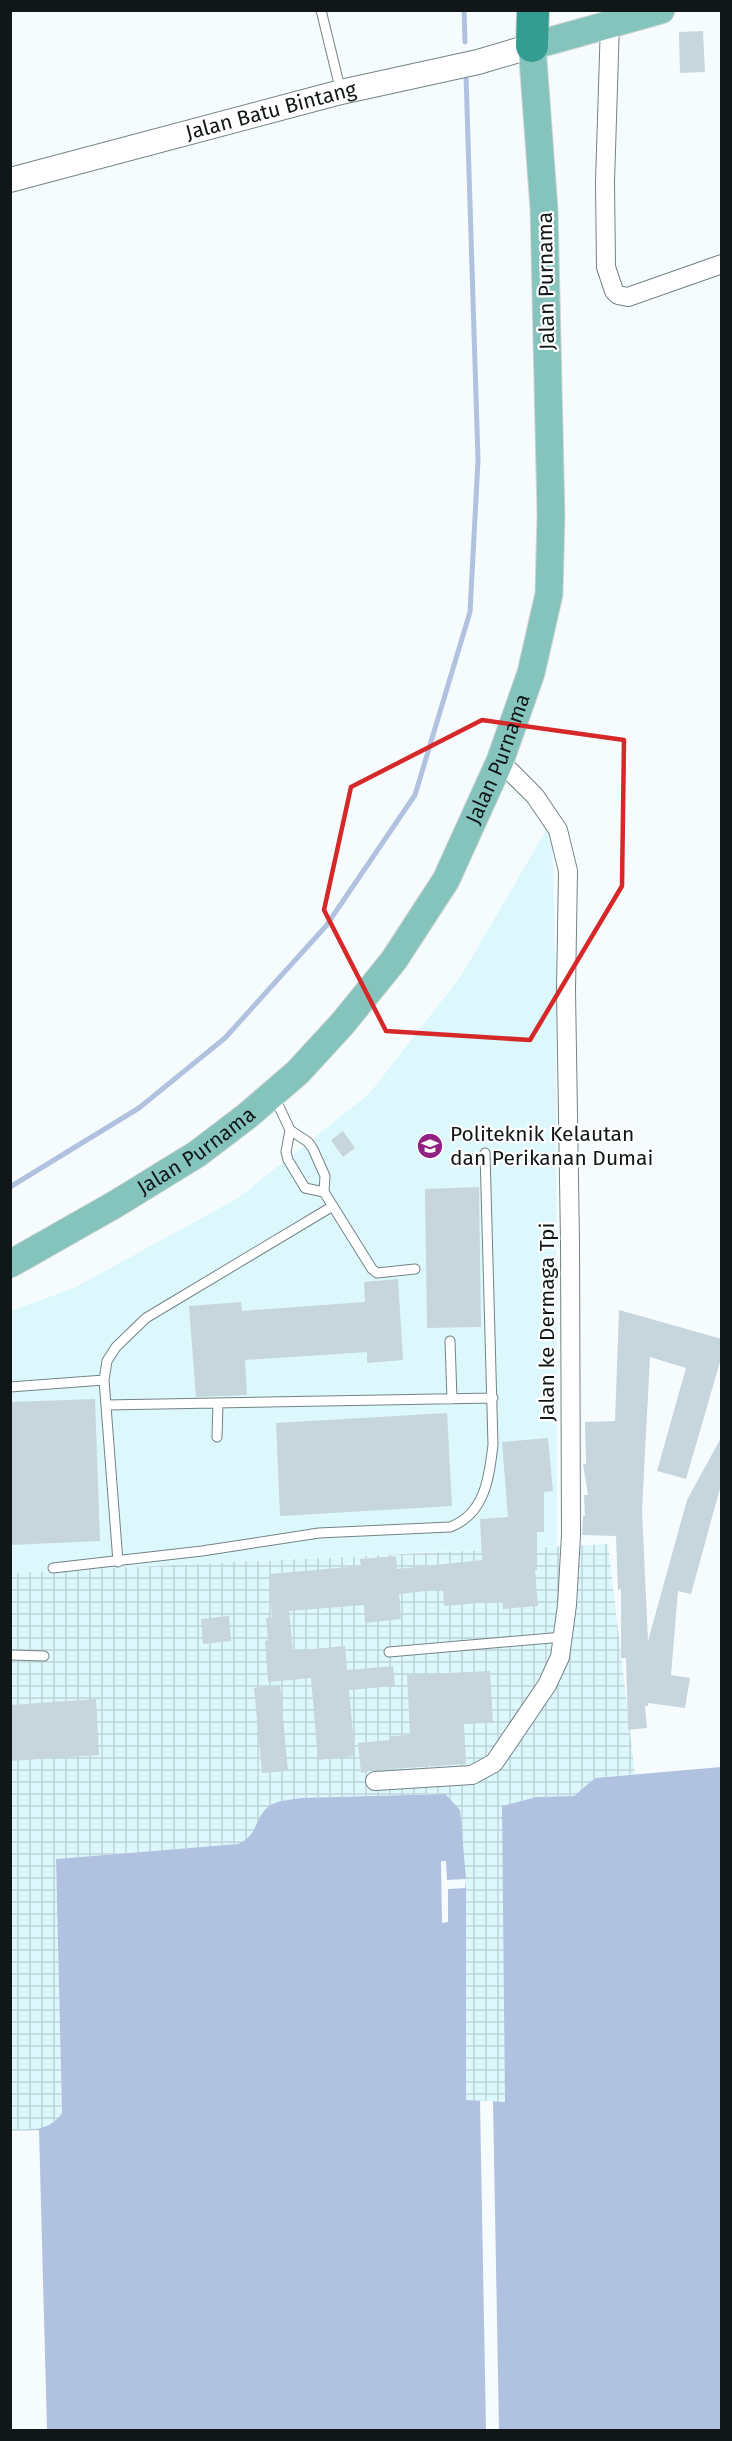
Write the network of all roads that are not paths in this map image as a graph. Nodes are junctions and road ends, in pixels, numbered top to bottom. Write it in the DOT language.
graph roads {
  1 [pos="321,10"];
  2 [pos="533,10"];
  3 [pos="661,10"];
  4 [pos="610,23"];
  5 [pos="532,46"];
  6 [pos="341,92"];
  7 [pos="10,180"];
  8 [pos="722,264"];
  9 [pos="500,761"];
  10 [pos="273,1094"];
  11 [pos="290,1130"];
  12 [pos="485,1153"];
  13 [pos="324,1191"];
  14 [pos="333,1206"];
  15 [pos="10,1264"];
  16 [pos="416,1269"];
  17 [pos="450,1341"];
  18 [pos="104,1380"];
  19 [pos="10,1387"];
  20 [pos="493,1398"];
  21 [pos="452,1399"];
  22 [pos="218,1403"];
  23 [pos="106,1405"];
  24 [pos="217,1437"];
  25 [pos="118,1562"];
  26 [pos="53,1568"];
  27 [pos="563,1637"];
  28 [pos="389,1652"];
  29 [pos="10,1655"];
  30 [pos="44,1656"];
  31 [pos="375,1781"];
  1 -- 6 [label="lane"];
  2 -- 5 [label="highway"];
  3 -- 4 [label="main road"];
  4 -- 5 [label="main road"];
  4 -- 8 [label="street"];
  5 -- 6 [label="street, Jalan Batu Bintang"];
  5 -- 9 [label="main road, Jalan Purnama"];
  6 -- 7 [label="street, Jalan Batu Bintang"];
  9 -- 10 [label="main road, Jalan Purnama"];
  9 -- 27 [label="street, Jalan ke Dermaga Tpi"];
  10 -- 11 [label="lane"];
  10 -- 15 [label="main road, Jalan Purnama"];
  11 -- 13 [label="lane"];
  11 -- 13 [label="lane"];
  12 -- 20 [label="lane"];
  13 -- 14 [label="lane"];
  14 -- 16 [label="lane"];
  14 -- 18 [label="lane"];
  17 -- 21 [label="lane"];
  18 -- 19 [label="lane"];
  18 -- 23 [label="lane"];
  20 -- 21 [label="lane"];
  20 -- 25 [label="lane"];
  21 -- 22 [label="lane"];
  22 -- 23 [label="lane"];
  22 -- 24 [label="lane"];
  23 -- 25 [label="lane"];
  25 -- 26 [label="lane"];
  27 -- 28 [label="lane"];
  27 -- 31 [label="street, Jalan ke Dermaga Tpi"];
  29 -- 30 [label="lane"];
}
